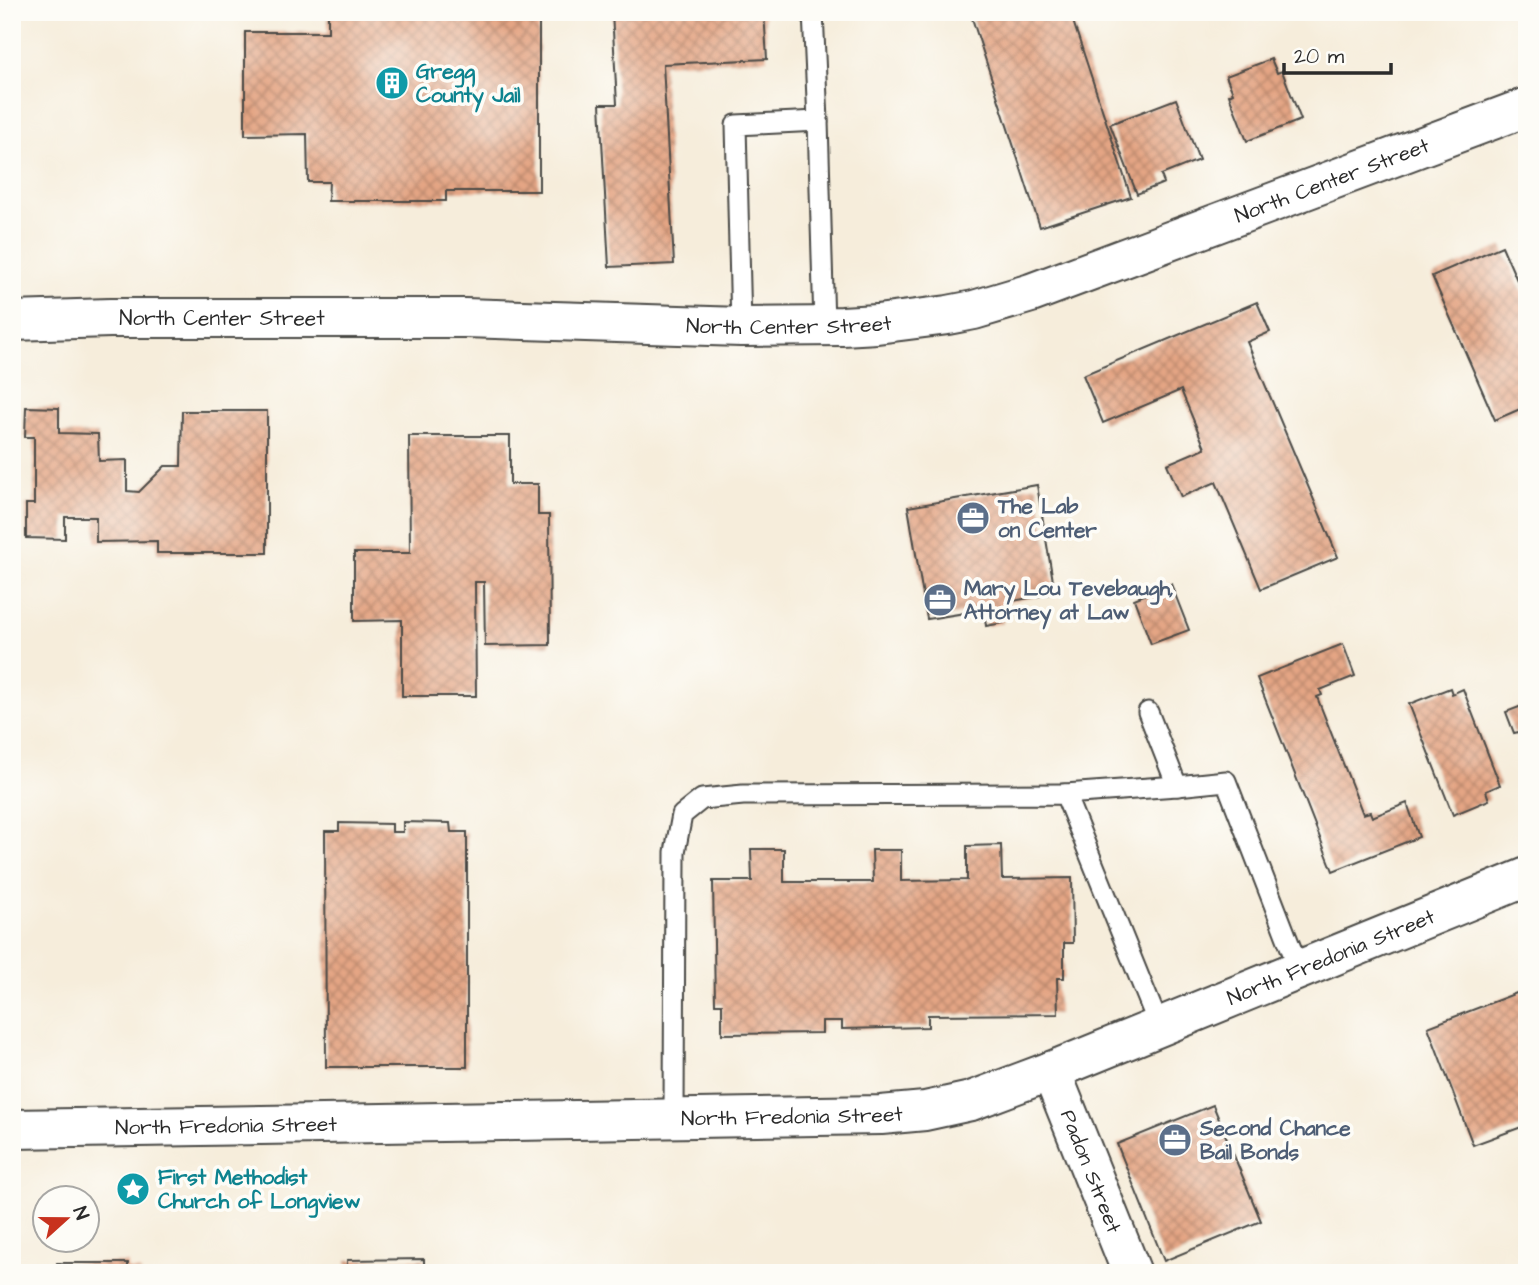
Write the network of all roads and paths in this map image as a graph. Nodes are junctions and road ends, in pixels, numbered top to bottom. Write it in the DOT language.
graph roads {
  1 [pos="813,12"];
  2 [pos="1527,107"];
  3 [pos="818,121"];
  4 [pos="12,321"];
  5 [pos="824,325"];
  6 [pos="741,327"];
  7 [pos="1148,712"];
  8 [pos="1177,786"];
  9 [pos="1065,794"];
  10 [pos="1527,877"];
  11 [pos="1299,969"];
  12 [pos="1159,1026"];
  13 [pos="1051,1071"];
  14 [pos="674,1118"];
  15 [pos="12,1129"];
  16 [pos="1132,1273"];
  1 -- 3 [label="lane"];
  2 -- 5 [label="street, North Center Street"];
  3 -- 5 [label="lane"];
  3 -- 6 [label="lane"];
  4 -- 6 [label="street, North Center Street"];
  5 -- 6 [label="street, North Center Street"];
  7 -- 8 [label="lane"];
  8 -- 9 [label="lane"];
  8 -- 11 [label="lane"];
  9 -- 12 [label="lane"];
  9 -- 14 [label="lane"];
  10 -- 11 [label="street, North Fredonia Street"];
  11 -- 12 [label="street, North Fredonia Street"];
  12 -- 13 [label="street, North Fredonia Street"];
  13 -- 14 [label="street, North Fredonia Street"];
  13 -- 16 [label="street, Padon Street"];
  14 -- 15 [label="street, North Fredonia Street"];
}
